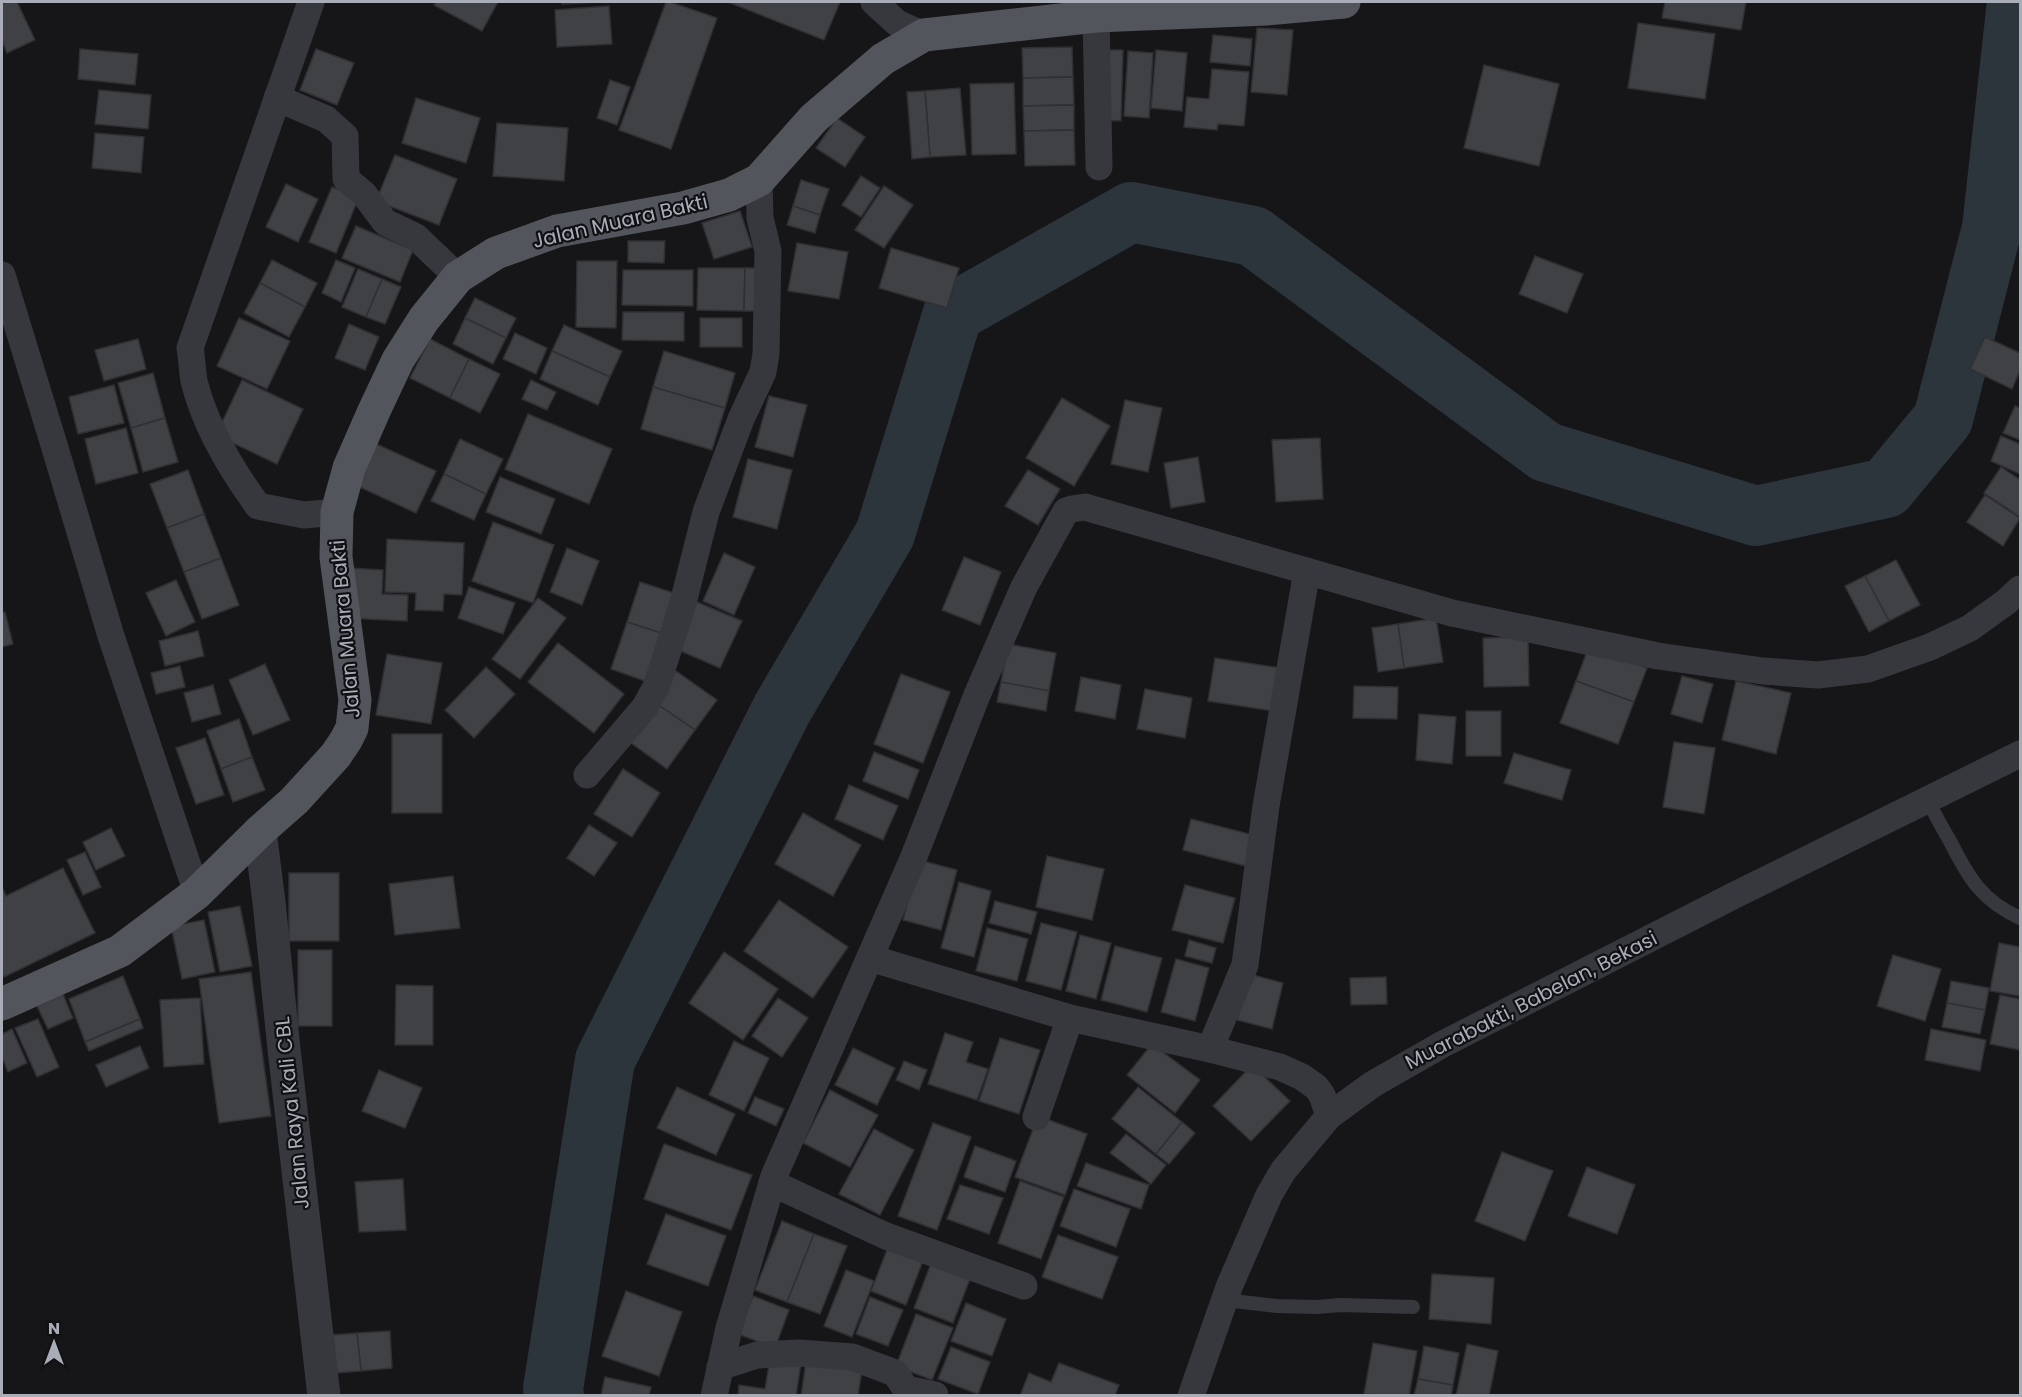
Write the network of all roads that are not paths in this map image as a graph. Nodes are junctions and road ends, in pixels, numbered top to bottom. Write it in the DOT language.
graph roads {
  1 [pos="311,2"];
  2 [pos="874,2"];
  3 [pos="1339,2"];
  4 [pos="1096,16"];
  5 [pos="924,35"];
  6 [pos="278,98"];
  7 [pos="1099,167"];
  8 [pos="759,180"];
  9 [pos="2,275"];
  10 [pos="458,277"];
  11 [pos="338,512"];
  12 [pos="1307,571"];
  13 [pos="2020,589"];
  14 [pos="2020,754"];
  15 [pos="587,775"];
  16 [pos="1931,808"];
  17 [pos="260,831"];
  18 [pos="197,893"];
  19 [pos="2020,918"];
  20 [pos="870,958"];
  21 [pos="2,1004"];
  22 [pos="1070,1018"];
  23 [pos="1210,1049"];
  24 [pos="1329,1116"];
  25 [pos="1036,1117"];
  26 [pos="772,1183"];
  27 [pos="1024,1286"];
  28 [pos="1230,1301"];
  29 [pos="1413,1307"];
  30 [pos="720,1367"];
  31 [pos="324,1395"];
  32 [pos="714,1395"];
  33 [pos="935,1395"];
  34 [pos="1191,1395"];
  1 -- 6 [label="street"];
  2 -- 5 [label="street"];
  3 -- 4 [label="main road, Jalan Muara Bakti"];
  4 -- 5 [label="main road, Jalan Muara Bakti"];
  4 -- 7 [label="street"];
  5 -- 8 [label="main road, Jalan Muara Bakti"];
  6 -- 10 [label="street"];
  6 -- 11 [label="street"];
  8 -- 10 [label="main road, Jalan Muara Bakti"];
  8 -- 15 [label="street"];
  9 -- 18 [label="street"];
  10 -- 11 [label="main road, Jalan Muara Bakti"];
  11 -- 17 [label="main road, Jalan Muara Bakti"];
  12 -- 13 [label="street"];
  12 -- 20 [label="street"];
  12 -- 23 [label="street"];
  14 -- 16 [label="street, Muarabakti, Babelan, Bekasi"];
  16 -- 19 [label="lane"];
  16 -- 24 [label="street, Muarabakti, Babelan, Bekasi"];
  17 -- 18 [label="main road, Jalan Muara Bakti"];
  17 -- 31 [label="street, Jalan Raya Kali CBL"];
  18 -- 21 [label="main road, Jalan Muara Bakti"];
  20 -- 22 [label="street"];
  20 -- 26 [label="street"];
  22 -- 23 [label="street"];
  22 -- 25 [label="street"];
  23 -- 24 [label="street"];
  24 -- 28 [label="street, Muarabakti, Babelan, Bekasi"];
  26 -- 27 [label="street"];
  26 -- 30 [label="street"];
  28 -- 29 [label="lane"];
  28 -- 34 [label="street, Muarabakti, Babelan, Bekasi"];
  30 -- 32 [label="street"];
  30 -- 33 [label="street"];
}
